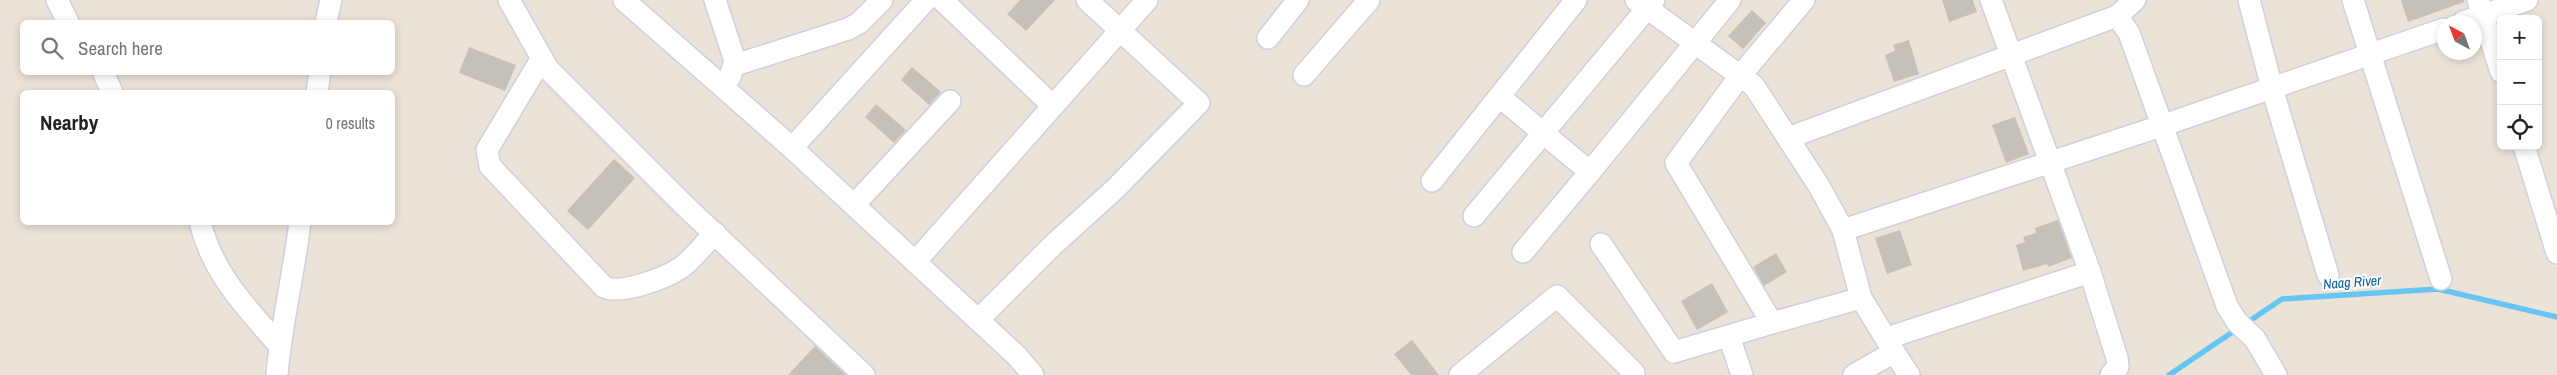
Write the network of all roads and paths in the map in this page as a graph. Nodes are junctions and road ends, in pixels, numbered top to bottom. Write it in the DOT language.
graph roads {
  1 [pos="57,0"];
  2 [pos="331,0"];
  3 [pos="508,0"];
  4 [pos="624,0"];
  5 [pos="715,0"];
  6 [pos="926,0"];
  7 [pos="942,0"];
  8 [pos="1087,0"];
  9 [pos="1147,0"];
  10 [pos="1298,0"];
  11 [pos="1369,0"];
  12 [pos="1730,0"];
  13 [pos="1804,0"];
  14 [pos="1991,0"];
  15 [pos="2135,0"];
  16 [pos="2249,0"];
  17 [pos="2353,0"];
  18 [pos="2527,0"];
  19 [pos="1574,1"];
  20 [pos="1646,3"];
  21 [pos="876,7"];
  22 [pos="2480,8"];
  23 [pos="2117,16"];
  24 [pos="67,20"];
  25 [pos="326,20"];
  26 [pos="1121,30"];
  27 [pos="2437,31"];
  28 [pos="892,37"];
  29 [pos="1268,38"];
  30 [pos="1696,44"];
  31 [pos="2372,54"];
  32 [pos="2012,55"];
  33 [pos="542,58"];
  34 [pos="2497,60"];
  35 [pos="735,65"];
  36 [pos="104,75"];
  37 [pos="320,75"];
  38 [pos="1304,75"];
  39 [pos="1740,76"];
  40 [pos="724,88"];
  41 [pos="2272,88"];
  42 [pos="111,90"];
  43 [pos="317,90"];
  44 [pos="1500,96"];
  45 [pos="950,101"];
  46 [pos="1054,106"];
  47 [pos="2162,126"];
  48 [pos="1544,132"];
  49 [pos="1788,138"];
  50 [pos="792,148"];
  51 [pos="2525,150"];
  52 [pos="2048,162"];
  53 [pos="1590,172"];
  54 [pos="1432,181"];
  55 [pos="854,206"];
  56 [pos="1474,216"];
  57 [pos="201,225"];
  58 [pos="300,225"];
  59 [pos="1843,230"];
  60 [pos="715,233"];
  61 [pos="1600,244"];
  62 [pos="1523,252"];
  63 [pos="2557,253"];
  64 [pos="915,262"];
  65 [pos="2090,272"];
  66 [pos="2328,275"];
  67 [pos="2441,279"];
  68 [pos="1861,298"];
  69 [pos="978,320"];
  70 [pos="1772,323"];
  71 [pos="1729,336"];
  72 [pos="279,345"];
  73 [pos="1890,345"];
  74 [pos="1634,374"];
  75 [pos="277,375"];
  76 [pos="864,375"];
  77 [pos="1033,375"];
  78 [pos="1460,375"];
  79 [pos="1742,375"];
  80 [pos="1854,375"];
  81 [pos="1908,375"];
  82 [pos="2111,375"];
  83 [pos="2276,375"];
  1 -- 24 [label="street"];
  2 -- 25 [label="street"];
  3 -- 33 [label="street"];
  4 -- 40 [label="street"];
  5 -- 35 [label="street"];
  6 -- 28 [label="street"];
  7 -- 46 [label="street"];
  8 -- 26 [label="street"];
  9 -- 26 [label="street"];
  10 -- 29 [label="street"];
  11 -- 38 [label="street"];
  12 -- 30 [label="street"];
  13 -- 39 [label="street"];
  14 -- 32 [label="street"];
  15 -- 23 [label="street"];
  16 -- 41 [label="street"];
  17 -- 31 [label="street"];
  18 -- 22 [label="street"];
  19 -- 44 [label="street"];
  20 -- 30 [label="street"];
  20 -- 48 [label="street"];
  21 -- 28 [label="street"];
  21 -- 35 [label="street"];
  22 -- 34 [label="street"];
  23 -- 32 [label="street"];
  23 -- 47 [label="street"];
  26 -- 46 [label="street"];
  26 -- 69 [label="street"];
  27 -- 31 [label="street"];
  28 -- 50 [label="street"];
  30 -- 39 [label="street"];
  30 -- 53 [label="street"];
  31 -- 41 [label="street"];
  31 -- 67 [label="street"];
  32 -- 49 [label="street"];
  32 -- 52 [label="street"];
  33 -- 60 [label="street"];
  33 -- 60 [label="street"];
  35 -- 40 [label="street"];
  36 -- 42 [label="street"];
  37 -- 43 [label="street"];
  39 -- 49 [label="street"];
  39 -- 70 [label="street"];
  40 -- 50 [label="street"];
  41 -- 47 [label="street"];
  41 -- 66 [label="street"];
  44 -- 48 [label="street"];
  44 -- 54 [label="street"];
  45 -- 55 [label="street"];
  46 -- 64 [label="street"];
  47 -- 52 [label="street"];
  47 -- 83 [label="street"];
  48 -- 53 [label="street"];
  48 -- 56 [label="street"];
  49 -- 59 [label="street"];
  50 -- 55 [label="street"];
  51 -- 63 [label="street"];
  52 -- 59 [label="street"];
  52 -- 65 [label="street"];
  53 -- 62 [label="street"];
  55 -- 64 [label="street"];
  57 -- 72 [label="street"];
  58 -- 72 [label="street"];
  59 -- 68 [label="street"];
  60 -- 76 [label="street"];
  61 -- 71 [label="street"];
  64 -- 69 [label="street"];
  65 -- 73 [label="street"];
  65 -- 82 [label="street"];
  68 -- 70 [label="street"];
  68 -- 73 [label="street"];
  69 -- 77 [label="street"];
  70 -- 71 [label="street"];
  71 -- 79 [label="street"];
  72 -- 75 [label="street"];
  73 -- 80 [label="street"];
  73 -- 81 [label="street"];
  74 -- 78 [label="street"];
}
